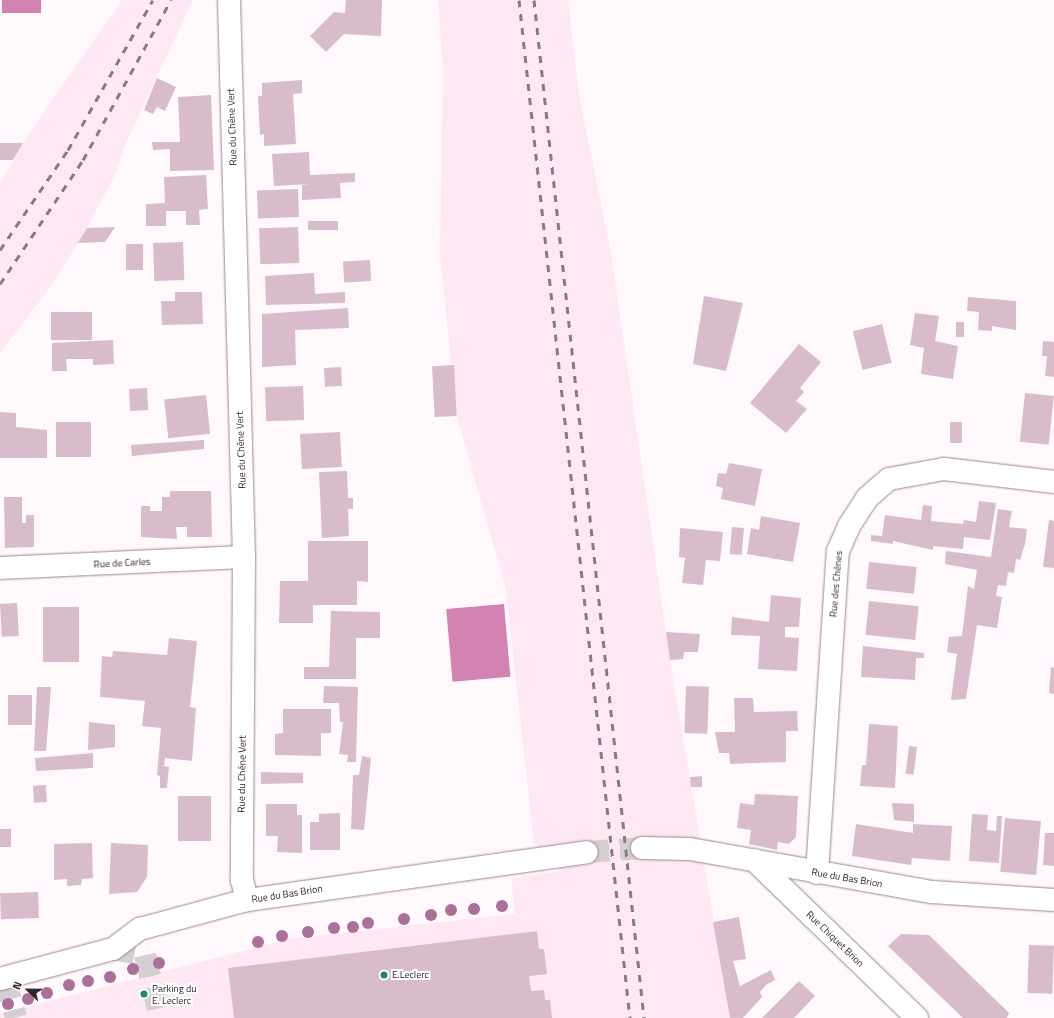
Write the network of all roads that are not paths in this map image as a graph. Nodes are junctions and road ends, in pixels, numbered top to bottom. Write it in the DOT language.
graph roads {
  1 [pos="229,0"];
  2 [pos="1054,482"];
  3 [pos="244,557"];
  4 [pos="0,568"];
  5 [pos="642,848"];
  6 [pos="587,852"];
  7 [pos="754,860"];
  8 [pos="817,873"];
  9 [pos="246,900"];
  10 [pos="1054,900"];
  11 [pos="0,979"];
  12 [pos="917,1018"];
  1 -- 3 [label="street, Rue du Chêne Vert"];
  2 -- 8 [label="street, Rue des Chênes"];
  3 -- 4 [label="street, Rue de Carles"];
  3 -- 9 [label="street, Rue du Chêne Vert"];
  5 -- 7 [label="street, Rue du Bas Brion"];
  6 -- 9 [label="street, Rue du Bas Brion"];
  7 -- 8 [label="street, Rue du Bas Brion"];
  7 -- 12 [label="street, Rue Chiquet Brion"];
  8 -- 10 [label="street, Rue du Bas Brion"];
  9 -- 11 [label="street, Rue du Bas Brion"];
}
